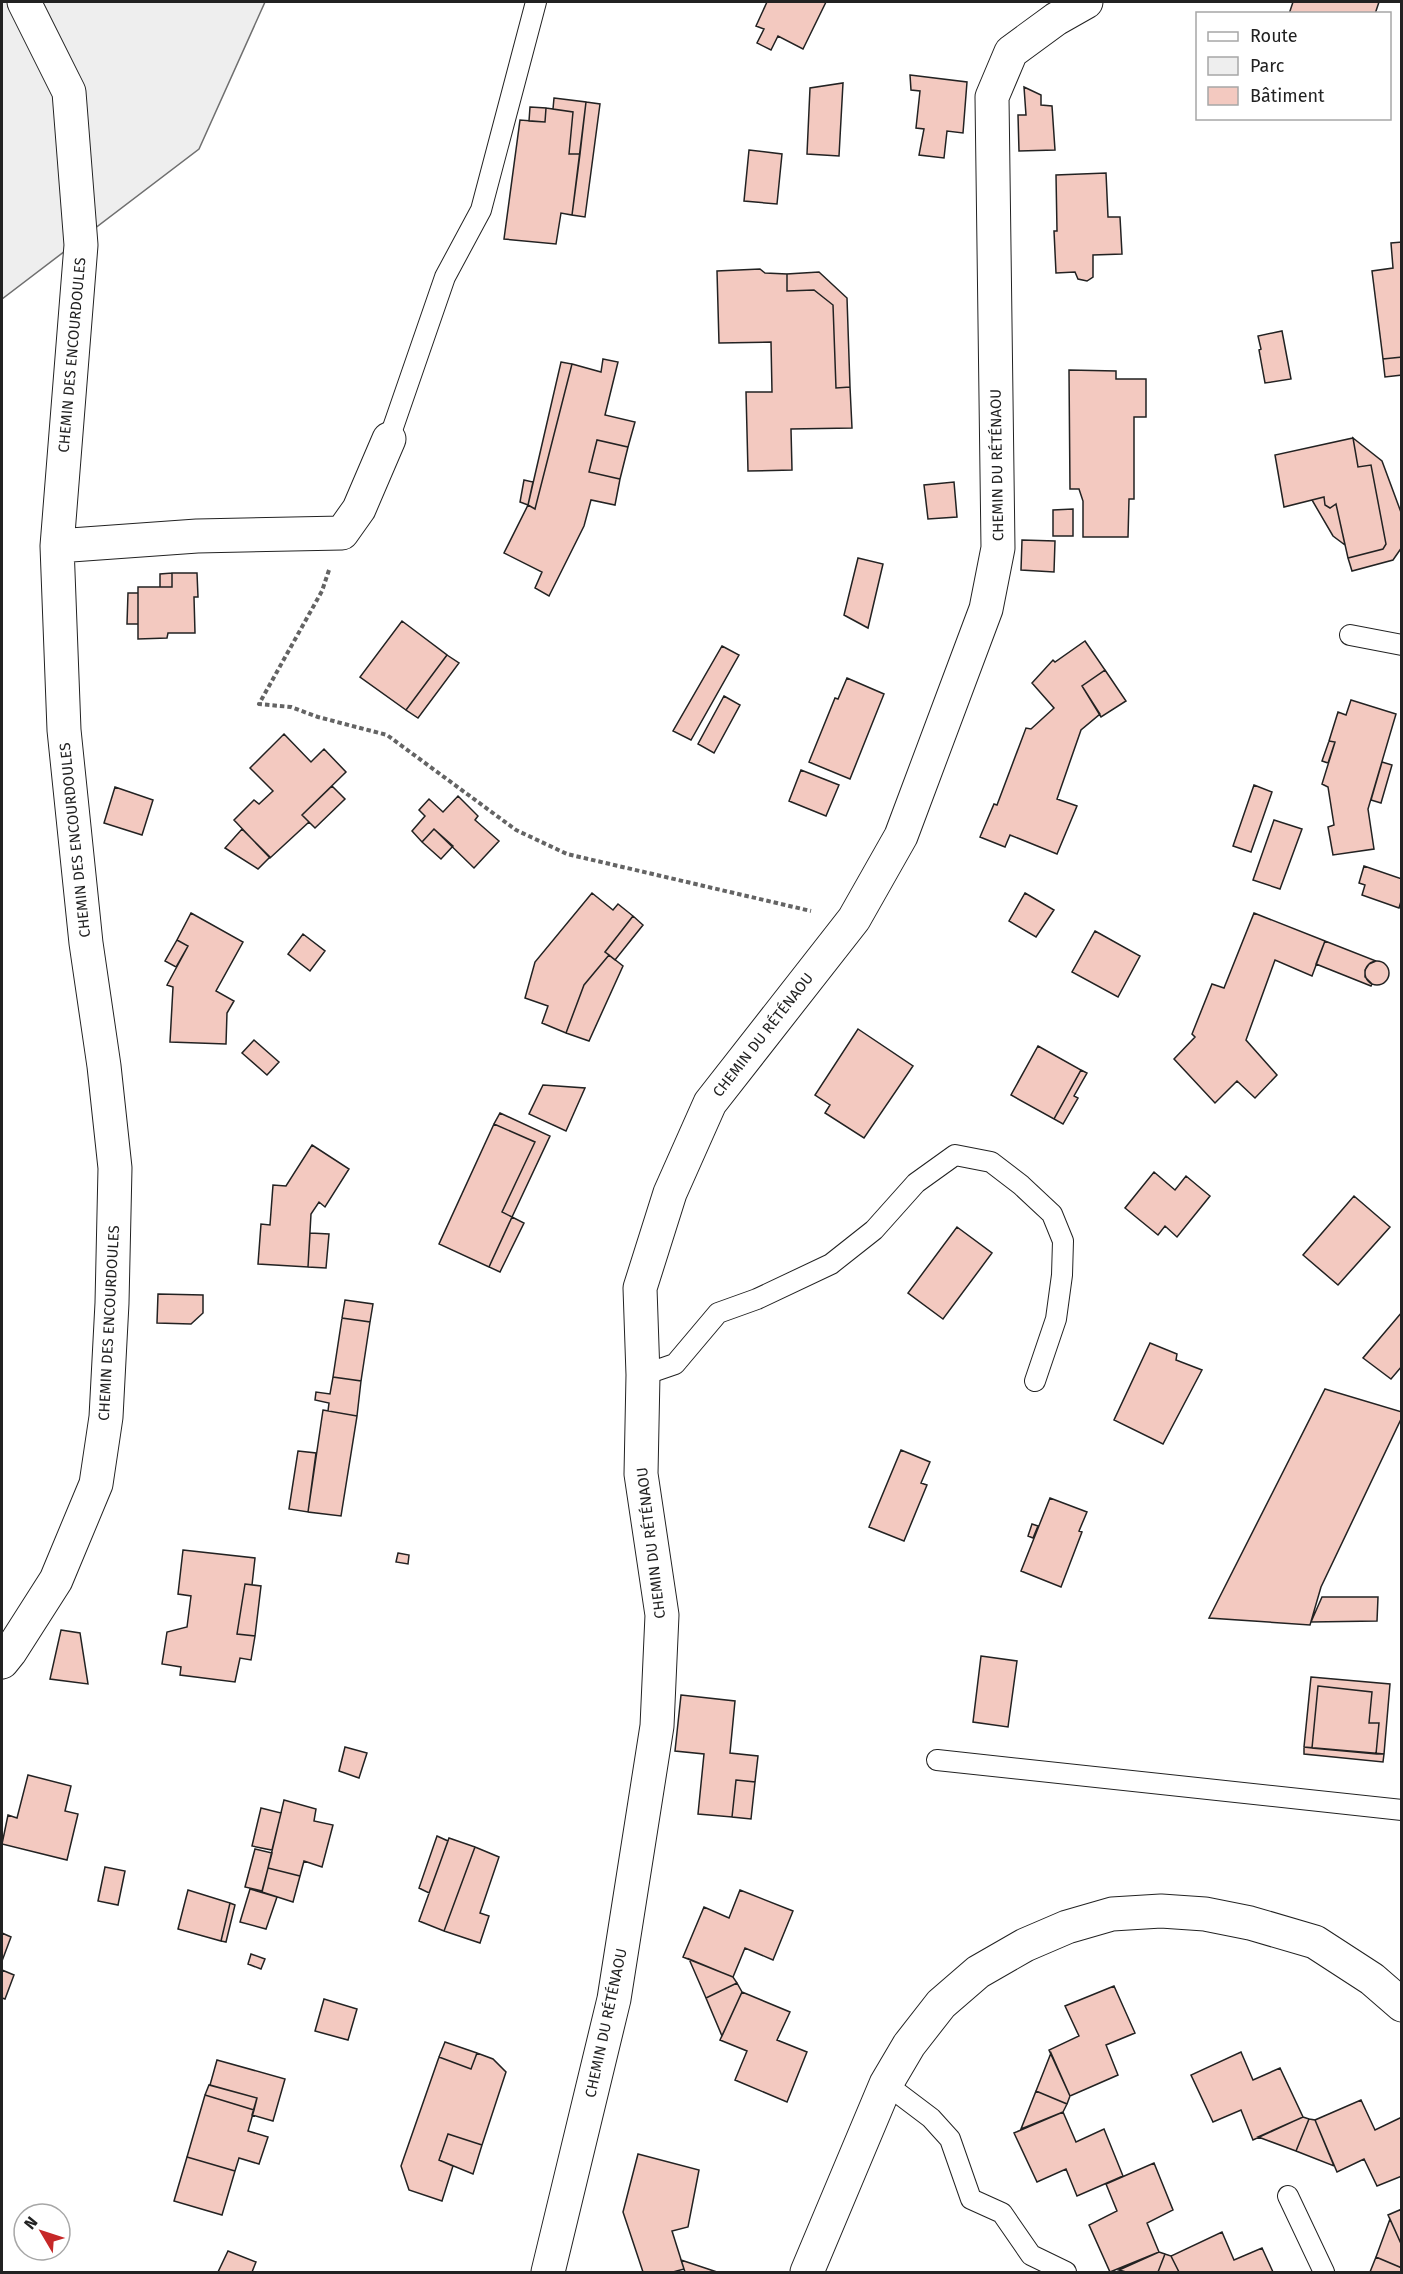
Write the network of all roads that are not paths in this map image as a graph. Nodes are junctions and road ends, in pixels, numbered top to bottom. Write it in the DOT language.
graph roads {
  1 [pos="24,2"];
  2 [pos="536,2"];
  3 [pos="1086,2"];
  4 [pos="389,440"];
  5 [pos="57,546"];
  6 [pos="1350,635"];
  7 [pos="1401,645"];
  8 [pos="643,1375"];
  9 [pos="1035,1381"];
  10 [pos="2,1662"];
  11 [pos="937,1760"];
  12 [pos="1401,1810"];
  13 [pos="1401,2005"];
  14 [pos="886,2084"];
  15 [pos="1288,2196"];
  16 [pos="548,2272"];
  17 [pos="807,2272"];
  18 [pos="1066,2272"];
  19 [pos="1324,2272"];
  1 -- 5 [label="street, CHEMIN DES ENCOURDOULES"];
  2 -- 4 [label="lane"];
  3 -- 8 [label="street, CHEMIN DU RÉTÉNAOU"];
  4 -- 5 [label="street"];
  5 -- 10 [label="street, CHEMIN DES ENCOURDOULES"];
  6 -- 7 [label="lane"];
  8 -- 9 [label="lane"];
  8 -- 16 [label="street, CHEMIN DU RÉTÉNAOU"];
  11 -- 12 [label="lane"];
  13 -- 14 [label="street"];
  14 -- 17 [label="street"];
  14 -- 18 [label="lane"];
  15 -- 19 [label="lane"];
}
